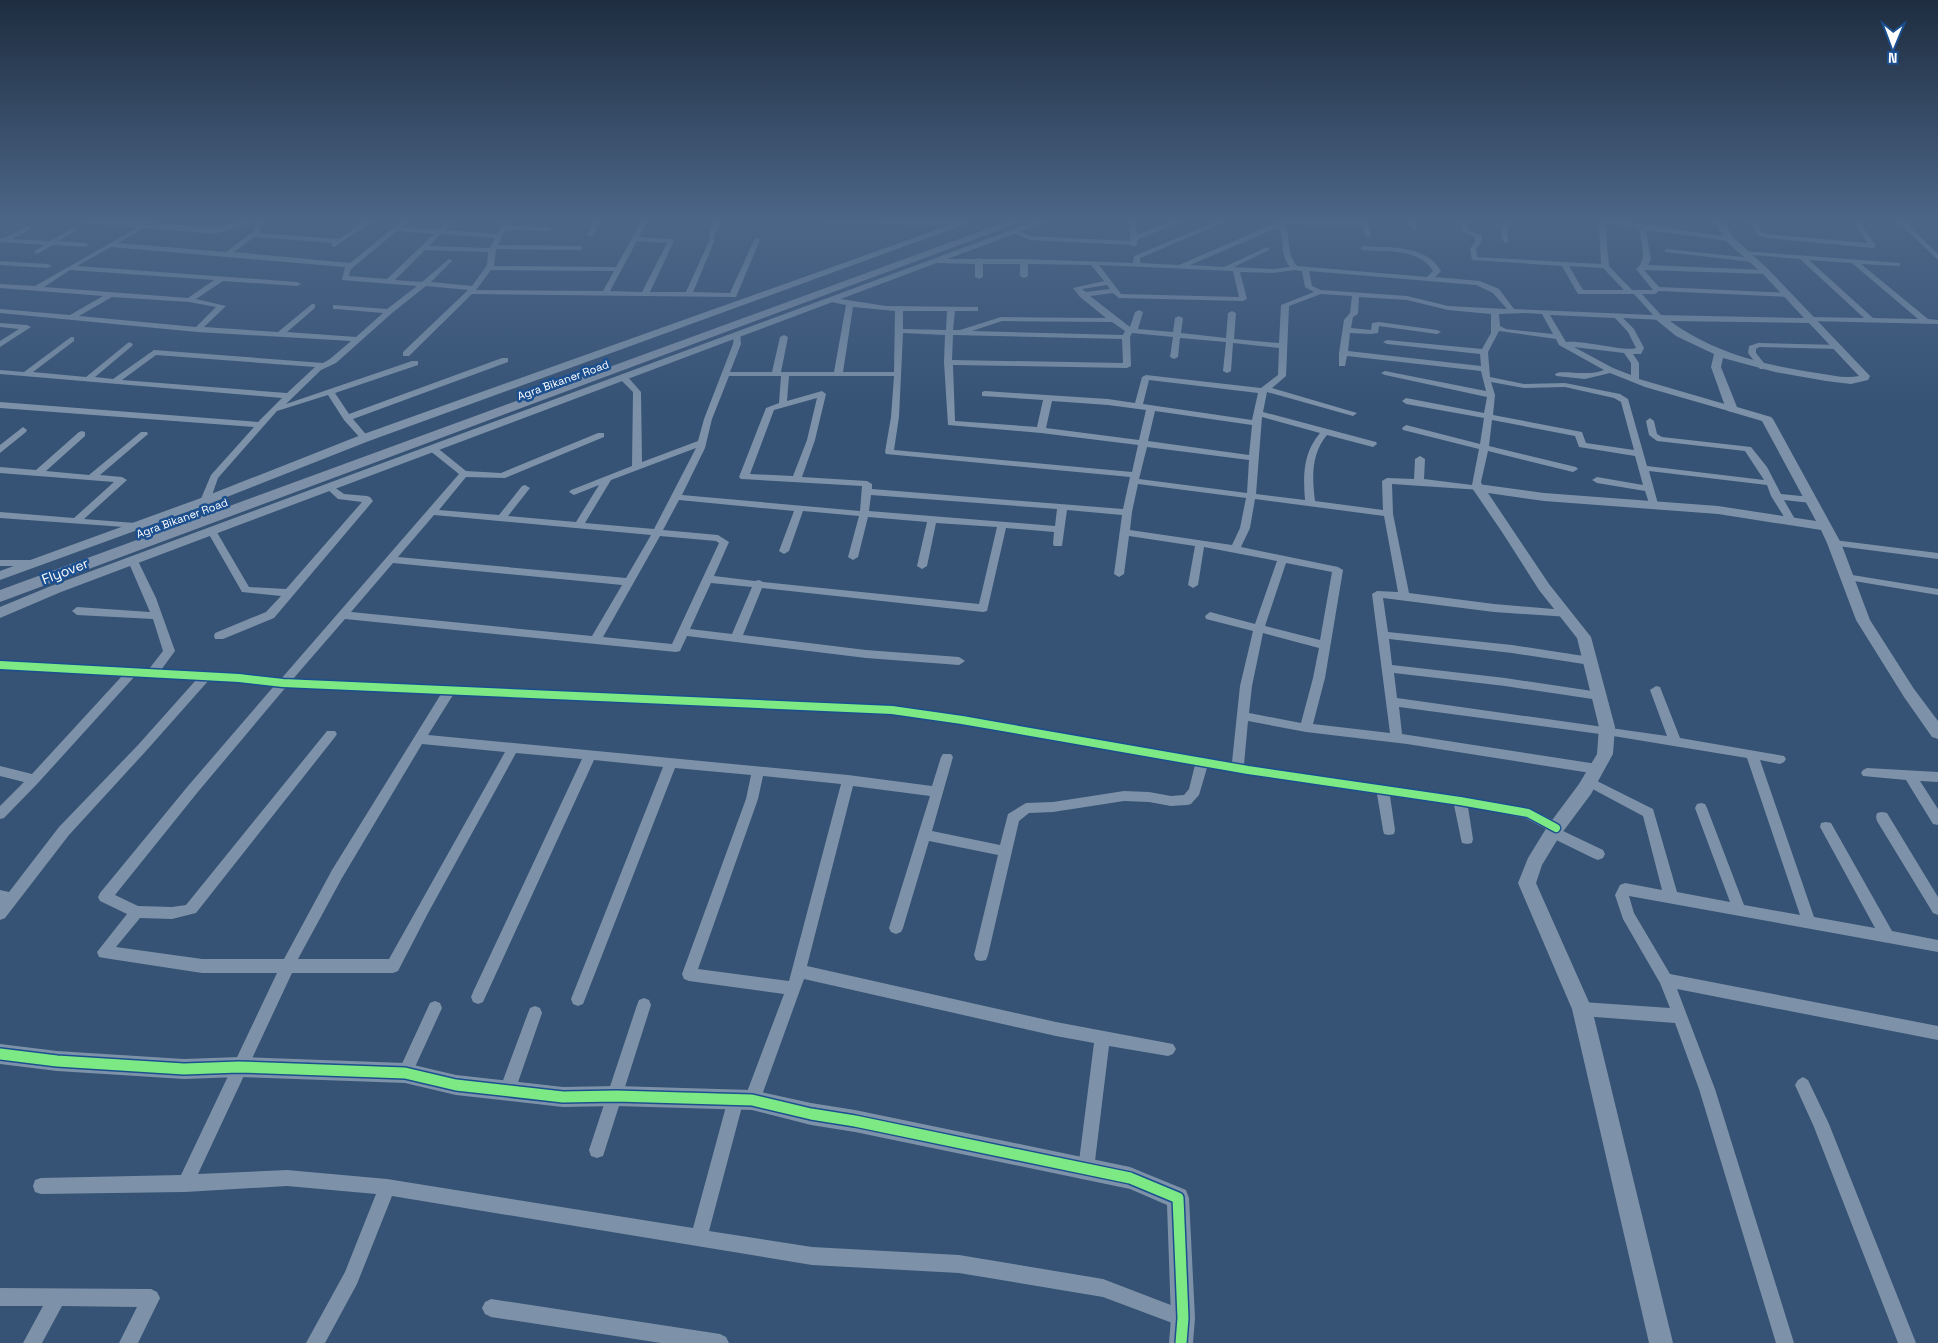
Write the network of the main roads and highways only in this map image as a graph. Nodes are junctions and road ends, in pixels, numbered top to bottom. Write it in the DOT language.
graph roads {
  1 [pos="831,283"];
  2 [pos="859,283"];
  3 [pos="131,543"];
  4 [pos="0,586"];
  5 [pos="0,596"];
  1 -- 3 [label="highway, Agra Bikaner Road"];
  2 -- 3 [label="highway"];
  3 -- 4 [label="highway, Flyover"];
  3 -- 5 [label="highway, Flyover"];
}
